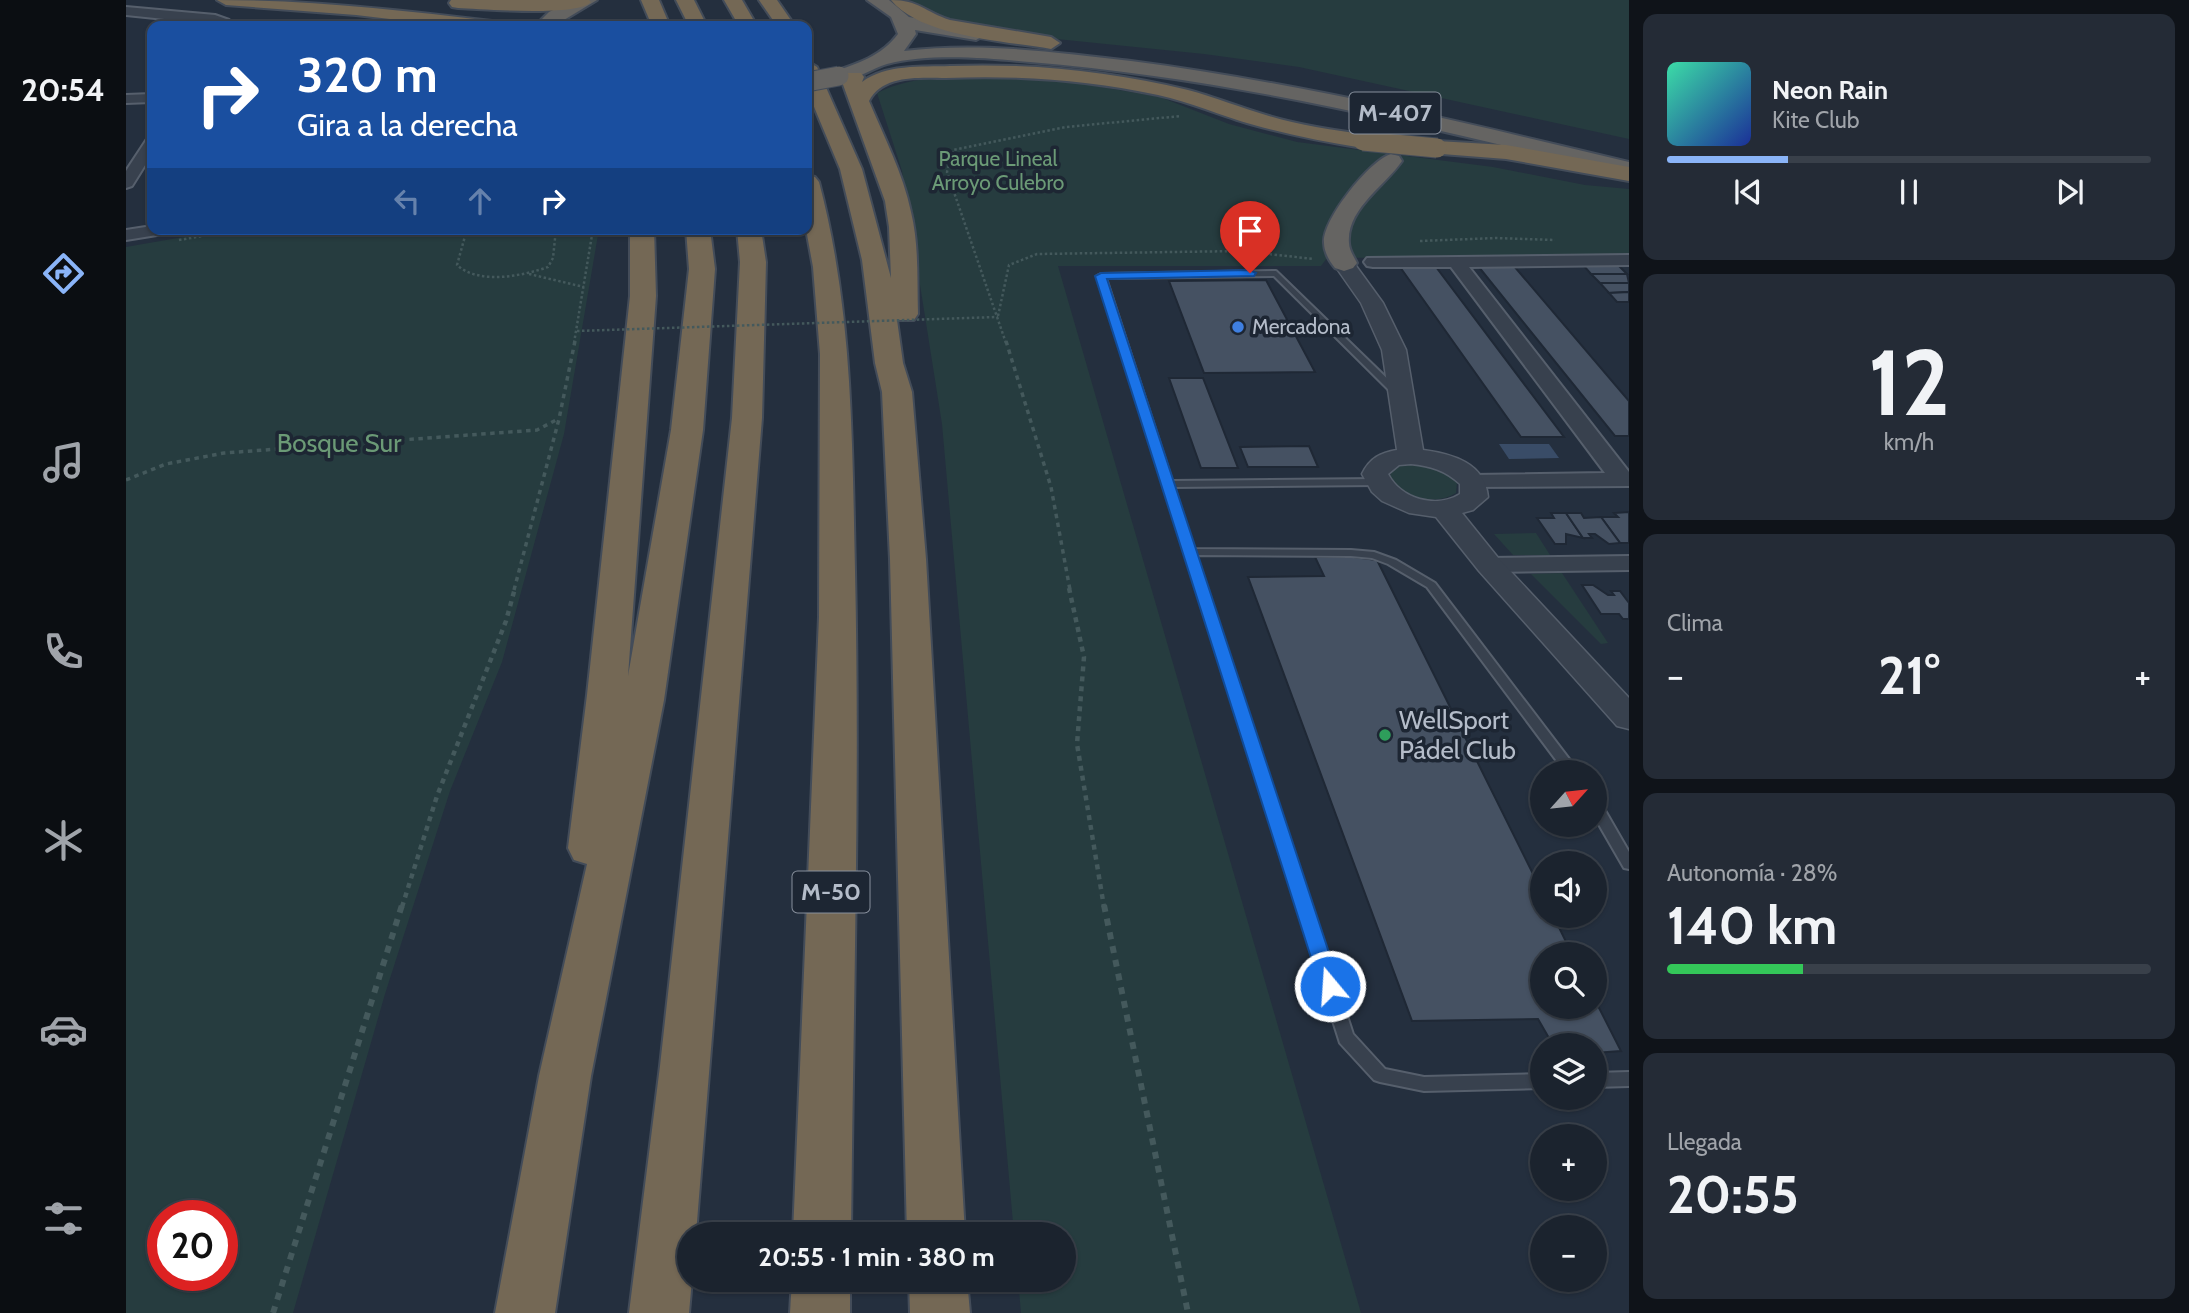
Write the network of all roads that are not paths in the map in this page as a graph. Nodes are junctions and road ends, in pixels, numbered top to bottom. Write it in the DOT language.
graph roads {
  1 [pos="226,0"];
  2 [pos="406,0"];
  3 [pos="458,0"];
  4 [pos="507,0"];
  5 [pos="650,0"];
  6 [pos="685,0"];
  7 [pos="733,0"];
  8 [pos="768,0"];
  9 [pos="877,0"];
  10 [pos="900,0"];
  11 [pos="585,1"];
  12 [pos="126,11"];
  13 [pos="422,19"];
  14 [pos="219,21"];
  15 [pos="434,21"];
  16 [pos="442,21"];
  17 [pos="550,21"];
  18 [pos="659,21"];
  19 [pos="696,21"];
  20 [pos="745,21"];
  21 [pos="783,21"];
  22 [pos="905,21"];
  23 [pos="1051,43"];
  24 [pos="875,62"];
  25 [pos="1158,71"];
  26 [pos="822,84"];
  27 [pos="126,99"];
  28 [pos="859,101"];
  29 [pos="147,102"];
  30 [pos="147,104"];
  31 [pos="126,107"];
  32 [pos="1593,139"];
  33 [pos="147,150"];
  34 [pos="1629,172"];
  35 [pos="822,181"];
  36 [pos="126,183"];
  37 [pos="147,232"];
  38 [pos="126,235"];
  39 [pos="642,235"];
  40 [pos="699,235"];
  41 [pos="729,235"];
  42 [pos="750,235"];
  43 [pos="1373,262"];
  44 [pos="1456,262"];
  45 [pos="1627,262"];
  46 [pos="1344,263"];
  47 [pos="751,310"];
  48 [pos="897,392"];
  49 [pos="1400,396"];
  50 [pos="1411,456"];
  51 [pos="1625,479"];
  52 [pos="1377,482"];
  53 [pos="1473,482"];
  54 [pos="1170,484"];
  55 [pos="1444,509"];
  56 [pos="1191,552"];
  57 [pos="1629,563"];
  58 [pos="1489,565"];
  59 [pos="1629,718"];
  60 [pos="1563,760"];
  61 [pos="1607,826"];
  62 [pos="1629,864"];
  63 [pos="565,1076"];
  64 [pos="1629,1079"];
  65 [pos="1607,1080"];
  66 [pos="1530,1081"];
  67 [pos="822,1222"];
  68 [pos="936,1222"];
  69 [pos="821,1292"];
  70 [pos="939,1292"];
  71 [pos="525,1313"];
  72 [pos="659,1313"];
  73 [pos="820,1313"];
  74 [pos="940,1313"];
  1 -- 13 [label="highway"];
  2 -- 11 [label="highway"];
  3 -- 4 [label="highway"];
  5 -- 18 [label="highway"];
  6 -- 19 [label="highway"];
  7 -- 20 [label="highway"];
  8 -- 21 [label="highway"];
  9 -- 22 [label="highway, M-407"];
  10 -- 23 [label="highway"];
  11 -- 17 [label="highway"];
  12 -- 14 [label="street"];
  13 -- 15 [label="highway"];
  13 -- 16 [label="highway"];
  22 -- 23 [label="highway, M-407"];
  22 -- 24 [label="highway, M-407"];
  23 -- 32 [label="highway, M-407"];
  24 -- 25 [label="highway, M-407"];
  24 -- 26 [label="highway, M-407"];
  24 -- 28 [label="highway"];
  25 -- 34 [label="highway, M-407"];
  25 -- 46 [label="highway"];
  26 -- 35 [label="highway"];
  26 -- 48 [label="highway"];
  27 -- 29 [label="street"];
  28 -- 34 [label="highway, bridge"];
  28 -- 48 [label="highway"];
  30 -- 31 [label="street"];
  33 -- 36 [label="street"];
  35 -- 67 [label="highway, M-50"];
  37 -- 38 [label="street"];
  39 -- 63 [label="highway"];
  40 -- 63 [label="highway"];
  41 -- 47 [label="highway"];
  42 -- 47 [label="highway"];
  43 -- 44 [label="street"];
  44 -- 45 [label="street"];
  44 -- 51 [label="street"];
  46 -- 49 [label="street"];
  47 -- 72 [label="highway"];
  48 -- 68 [label="highway"];
  49 -- 50 [label="street"];
  49 -- 54 [label="lane"];
  50 -- 52 [label="street"];
  50 -- 53 [label="street"];
  51 -- 53 [label="street"];
  52 -- 54 [label="lane"];
  52 -- 55 [label="street"];
  53 -- 55 [label="street"];
  54 -- 56 [label="lane"];
  55 -- 58 [label="street"];
  56 -- 60 [label="lane"];
  56 -- 66 [label="lane"];
  57 -- 58 [label="street"];
  58 -- 59 [label="street"];
  61 -- 62 [label="lane"];
  63 -- 71 [label="highway"];
  64 -- 65 [label="lane"];
  69 -- 73 [label="highway"];
  70 -- 74 [label="highway"];
}
